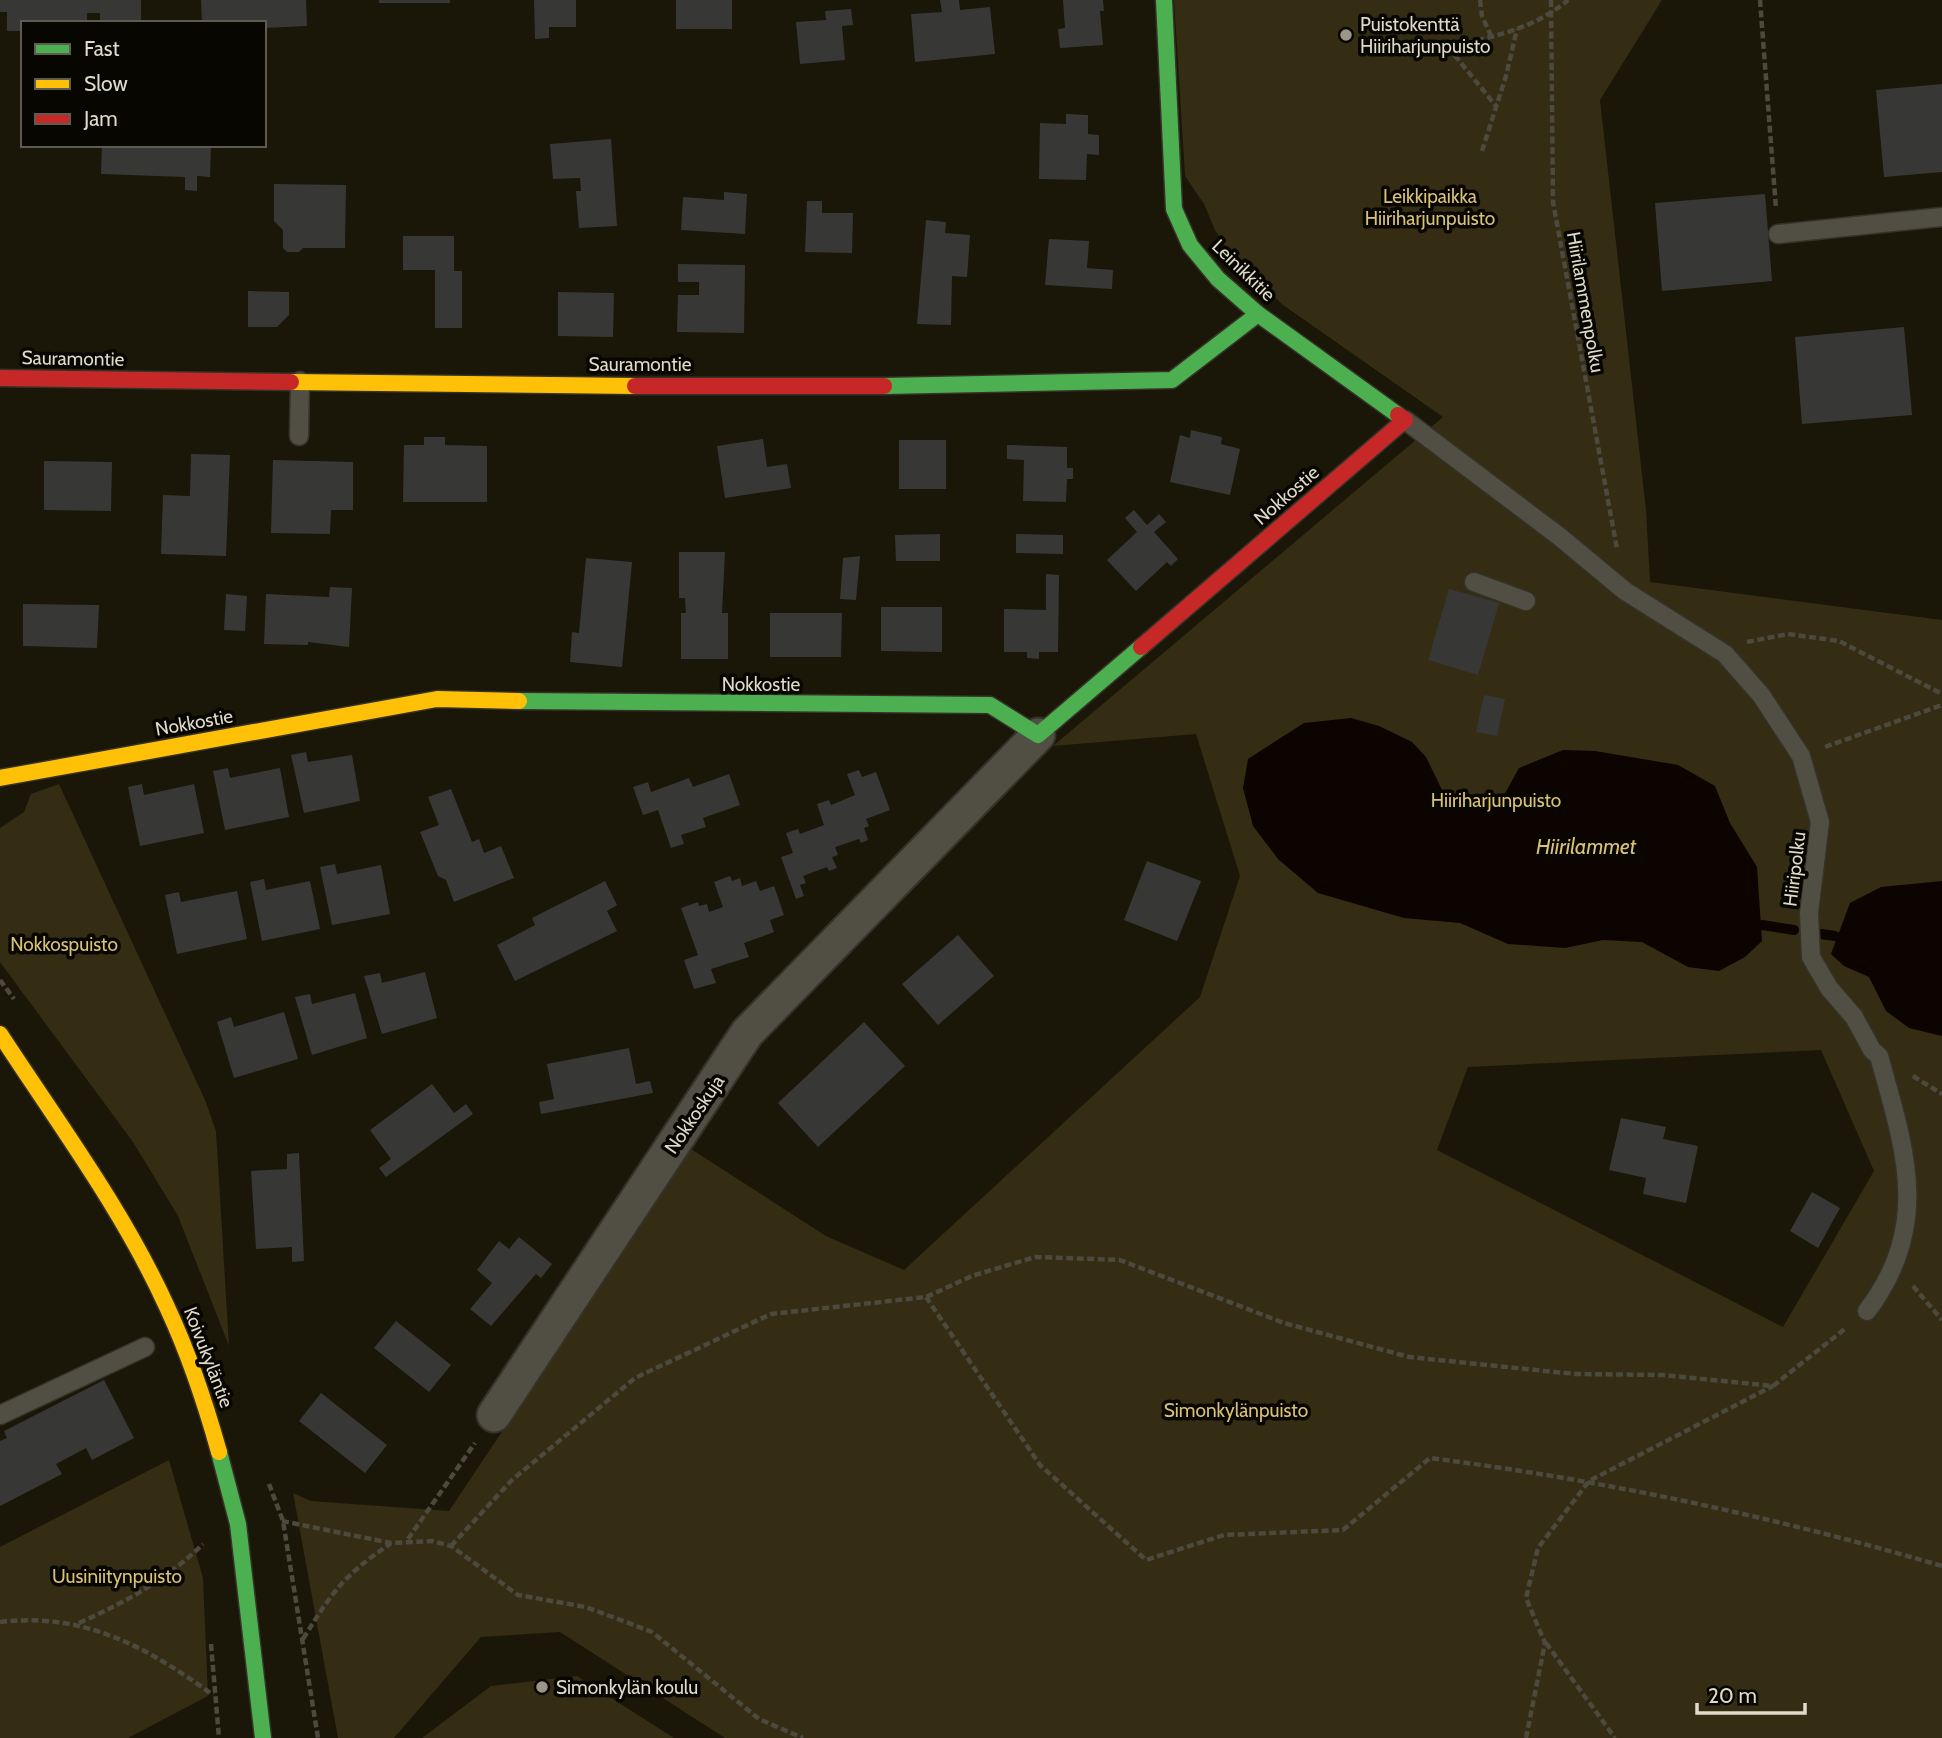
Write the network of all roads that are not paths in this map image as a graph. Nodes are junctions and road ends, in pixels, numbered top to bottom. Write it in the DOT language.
graph roads {
  1 [pos="1164,0"];
  2 [pos="1942,217"];
  3 [pos="1778,234"];
  4 [pos="1258,314"];
  5 [pos="0,378"];
  6 [pos="300,382"];
  7 [pos="1405,420"];
  8 [pos="299,436"];
  9 [pos="1474,582"];
  10 [pos="1526,601"];
  11 [pos="1038,735"];
  12 [pos="0,779"];
  13 [pos="0,1034"];
  14 [pos="1867,1311"];
  15 [pos="145,1347"];
  16 [pos="0,1415"];
  17 [pos="494,1415"];
  18 [pos="263,1738"];
  1 -- 4 [label="street, Leinikkitie"];
  2 -- 3 [label="lane"];
  4 -- 6 [label="street, Sauramontie"];
  4 -- 7 [label="street, Leinikkitie"];
  5 -- 6 [label="street, Sauramontie"];
  6 -- 8 [label="lane"];
  7 -- 11 [label="street, Nokkostie"];
  7 -- 14 [label="lane, Hiiripolku"];
  9 -- 10 [label="lane"];
  11 -- 12 [label="street, Nokkostie"];
  11 -- 17 [label="street, Nokkoskuja"];
  13 -- 18 [label="street, Koivukyläntie"];
  15 -- 16 [label="lane"];
}
